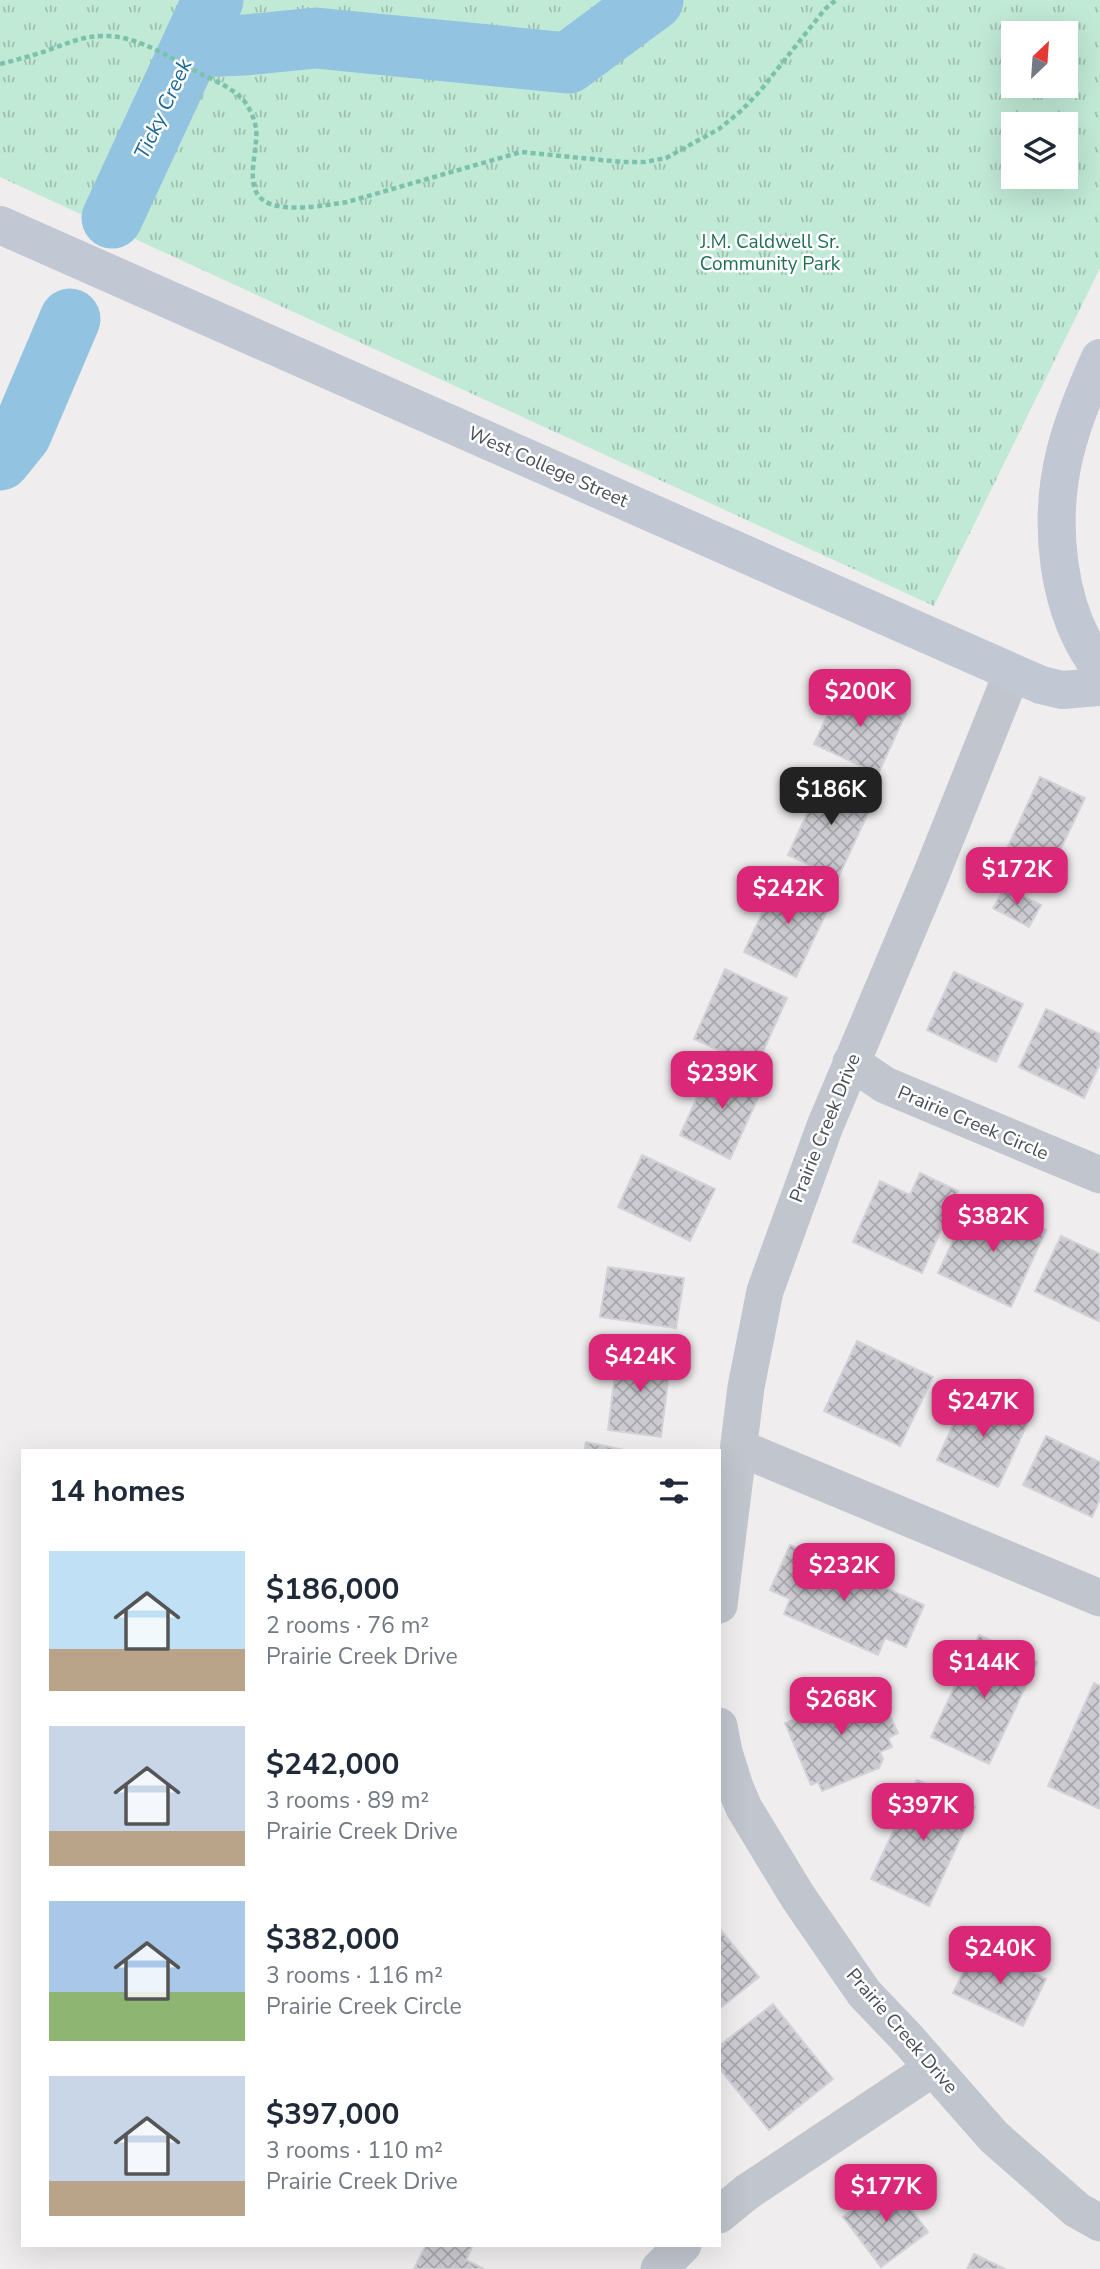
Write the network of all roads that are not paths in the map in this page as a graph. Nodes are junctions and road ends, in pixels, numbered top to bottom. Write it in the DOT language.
graph roads {
  1 [pos="0,225"];
  2 [pos="1100,358"];
  3 [pos="1100,668"];
  4 [pos="1012,673"];
  5 [pos="1100,687"];
  6 [pos="851,1062"];
  7 [pos="1100,1175"];
  8 [pos="740,1448"];
  9 [pos="721,1590"];
  10 [pos="1100,1598"];
  11 [pos="721,1736"];
  12 [pos="933,2068"];
  13 [pos="721,2213"];
  14 [pos="1100,2222"];
  15 [pos="681,2247"];
  16 [pos="659,2269"];
  1 -- 4 [label="street, West College Street"];
  2 -- 3 [label="street"];
  4 -- 5 [label="street, West College Street"];
  4 -- 6 [label="street, Prairie Creek Drive"];
  6 -- 7 [label="street, Prairie Creek Circle"];
  6 -- 8 [label="street, Prairie Creek Drive"];
  8 -- 9 [label="street, Prairie Creek Drive"];
  8 -- 10 [label="street"];
  11 -- 12 [label="street, Prairie Creek Drive"];
  12 -- 13 [label="street"];
  12 -- 14 [label="street, Prairie Creek Drive"];
  15 -- 16 [label="street"];
}
